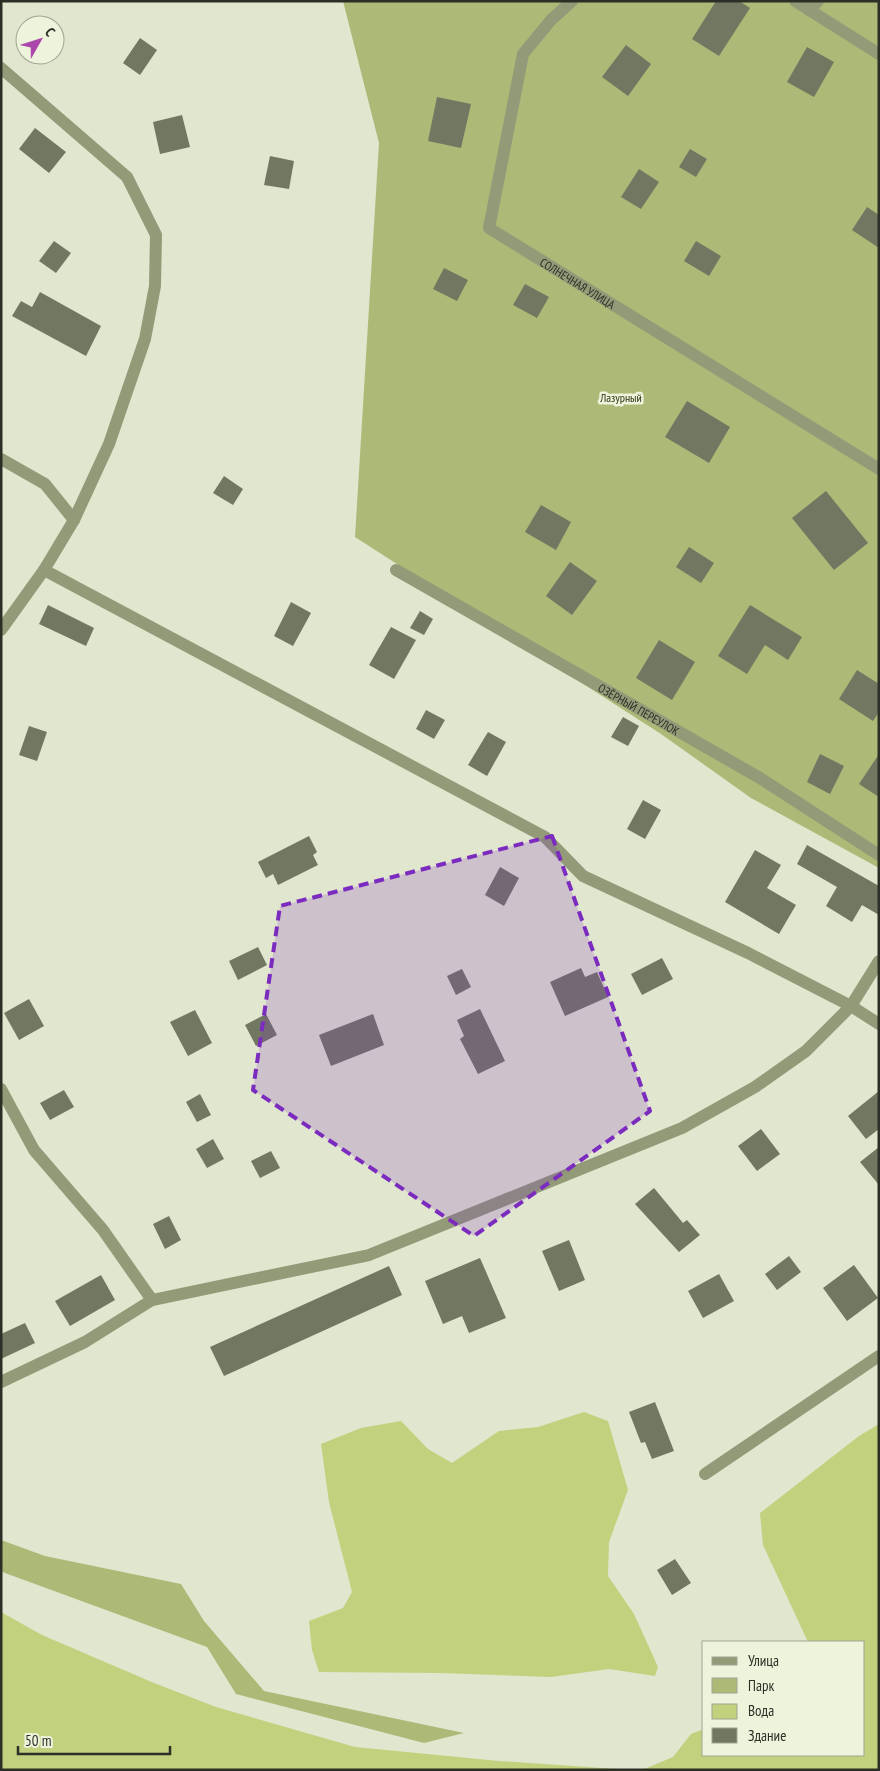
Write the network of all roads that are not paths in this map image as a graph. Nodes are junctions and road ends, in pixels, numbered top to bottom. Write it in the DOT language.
graph roads {
  1 [pos="572,1"];
  2 [pos="795,1"];
  3 [pos="813,5"];
  4 [pos="879,54"];
  5 [pos="1,68"];
  6 [pos="1,459"];
  7 [pos="879,469"];
  8 [pos="74,520"];
  9 [pos="44,570"];
  10 [pos="396,570"];
  11 [pos="1,630"];
  12 [pos="879,855"];
  13 [pos="879,961"];
  14 [pos="851,1006"];
  15 [pos="879,1024"];
  16 [pos="1,1089"];
  17 [pos="152,1300"];
  18 [pos="879,1356"];
  19 [pos="1,1382"];
  20 [pos="705,1474"];
  1 -- 7 [label="street, СОЛНЕЧНАЯ УЛИЦА"];
  2 -- 3 [label="street"];
  3 -- 4 [label="street"];
  5 -- 8 [label="street"];
  6 -- 8 [label="street"];
  8 -- 9 [label="street"];
  9 -- 11 [label="street"];
  9 -- 14 [label="street"];
  10 -- 12 [label="street, ОЗЁРНЫЙ ПЕРЕУЛОК"];
  13 -- 14 [label="street"];
  14 -- 15 [label="street"];
  14 -- 17 [label="street"];
  16 -- 17 [label="street"];
  17 -- 19 [label="street"];
  18 -- 20 [label="street"];
}
